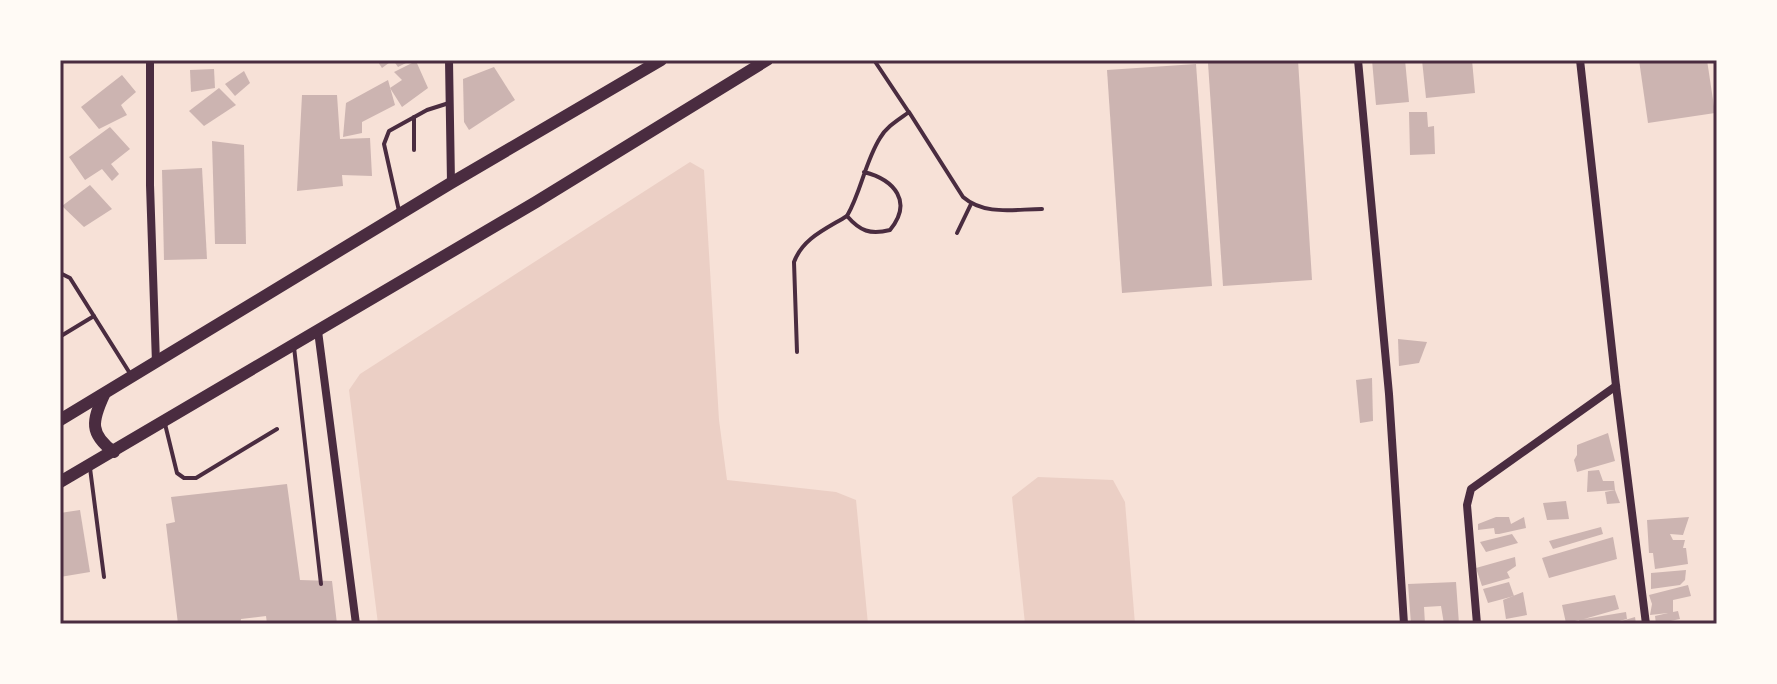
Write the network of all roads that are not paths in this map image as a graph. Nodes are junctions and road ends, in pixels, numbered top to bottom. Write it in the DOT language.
graph roads {
  1 [pos="150,60"];
  2 [pos="449,60"];
  3 [pos="661,60"];
  4 [pos="767,60"];
  5 [pos="874,60"];
  6 [pos="1358,60"];
  7 [pos="1580,60"];
  8 [pos="645,65"];
  9 [pos="449,103"];
  10 [pos="909,112"];
  11 [pos="414,117"];
  12 [pos="414,150"];
  13 [pos="864,172"];
  14 [pos="451,183"];
  15 [pos="971,204"];
  16 [pos="1042,209"];
  17 [pos="399,214"];
  18 [pos="847,216"];
  19 [pos="957,233"];
  20 [pos="60,273"];
  21 [pos="94,316"];
  22 [pos="318,331"];
  23 [pos="61,336"];
  24 [pos="294,345"];
  25 [pos="797,352"];
  26 [pos="156,363"];
  27 [pos="133,377"];
  28 [pos="1616,386"];
  29 [pos="104,395"];
  30 [pos="60,420"];
  31 [pos="164,422"];
  32 [pos="277,429"];
  33 [pos="114,452"];
  34 [pos="90,466"];
  35 [pos="60,482"];
  36 [pos="104,577"];
  37 [pos="321,584"];
  38 [pos="356,624"];
  39 [pos="1404,624"];
  40 [pos="1477,624"];
  41 [pos="1646,624"];
  1 -- 26 [label="street"];
  2 -- 9 [label="street"];
  3 -- 8 [label="highway"];
  4 -- 22 [label="highway"];
  5 -- 10 [label="lane"];
  6 -- 39 [label="street"];
  7 -- 28 [label="street"];
  8 -- 14 [label="highway"];
  9 -- 11 [label="lane"];
  9 -- 14 [label="street"];
  10 -- 13 [label="lane"];
  10 -- 15 [label="lane"];
  11 -- 12 [label="lane"];
  11 -- 17 [label="lane"];
  13 -- 18 [label="lane"];
  13 -- 18 [label="lane"];
  14 -- 17 [label="highway"];
  15 -- 16 [label="lane"];
  15 -- 19 [label="lane"];
  17 -- 26 [label="highway"];
  18 -- 25 [label="lane"];
  20 -- 21 [label="lane"];
  21 -- 23 [label="lane"];
  21 -- 27 [label="lane"];
  22 -- 24 [label="highway"];
  22 -- 38 [label="street"];
  24 -- 31 [label="highway"];
  24 -- 37 [label="lane"];
  26 -- 27 [label="highway"];
  27 -- 29 [label="highway"];
  28 -- 40 [label="street"];
  28 -- 41 [label="street"];
  29 -- 30 [label="highway"];
  29 -- 33 [label="highway"];
  31 -- 32 [label="lane"];
  31 -- 33 [label="highway"];
  33 -- 34 [label="highway"];
  34 -- 35 [label="highway"];
  34 -- 36 [label="lane"];
}
